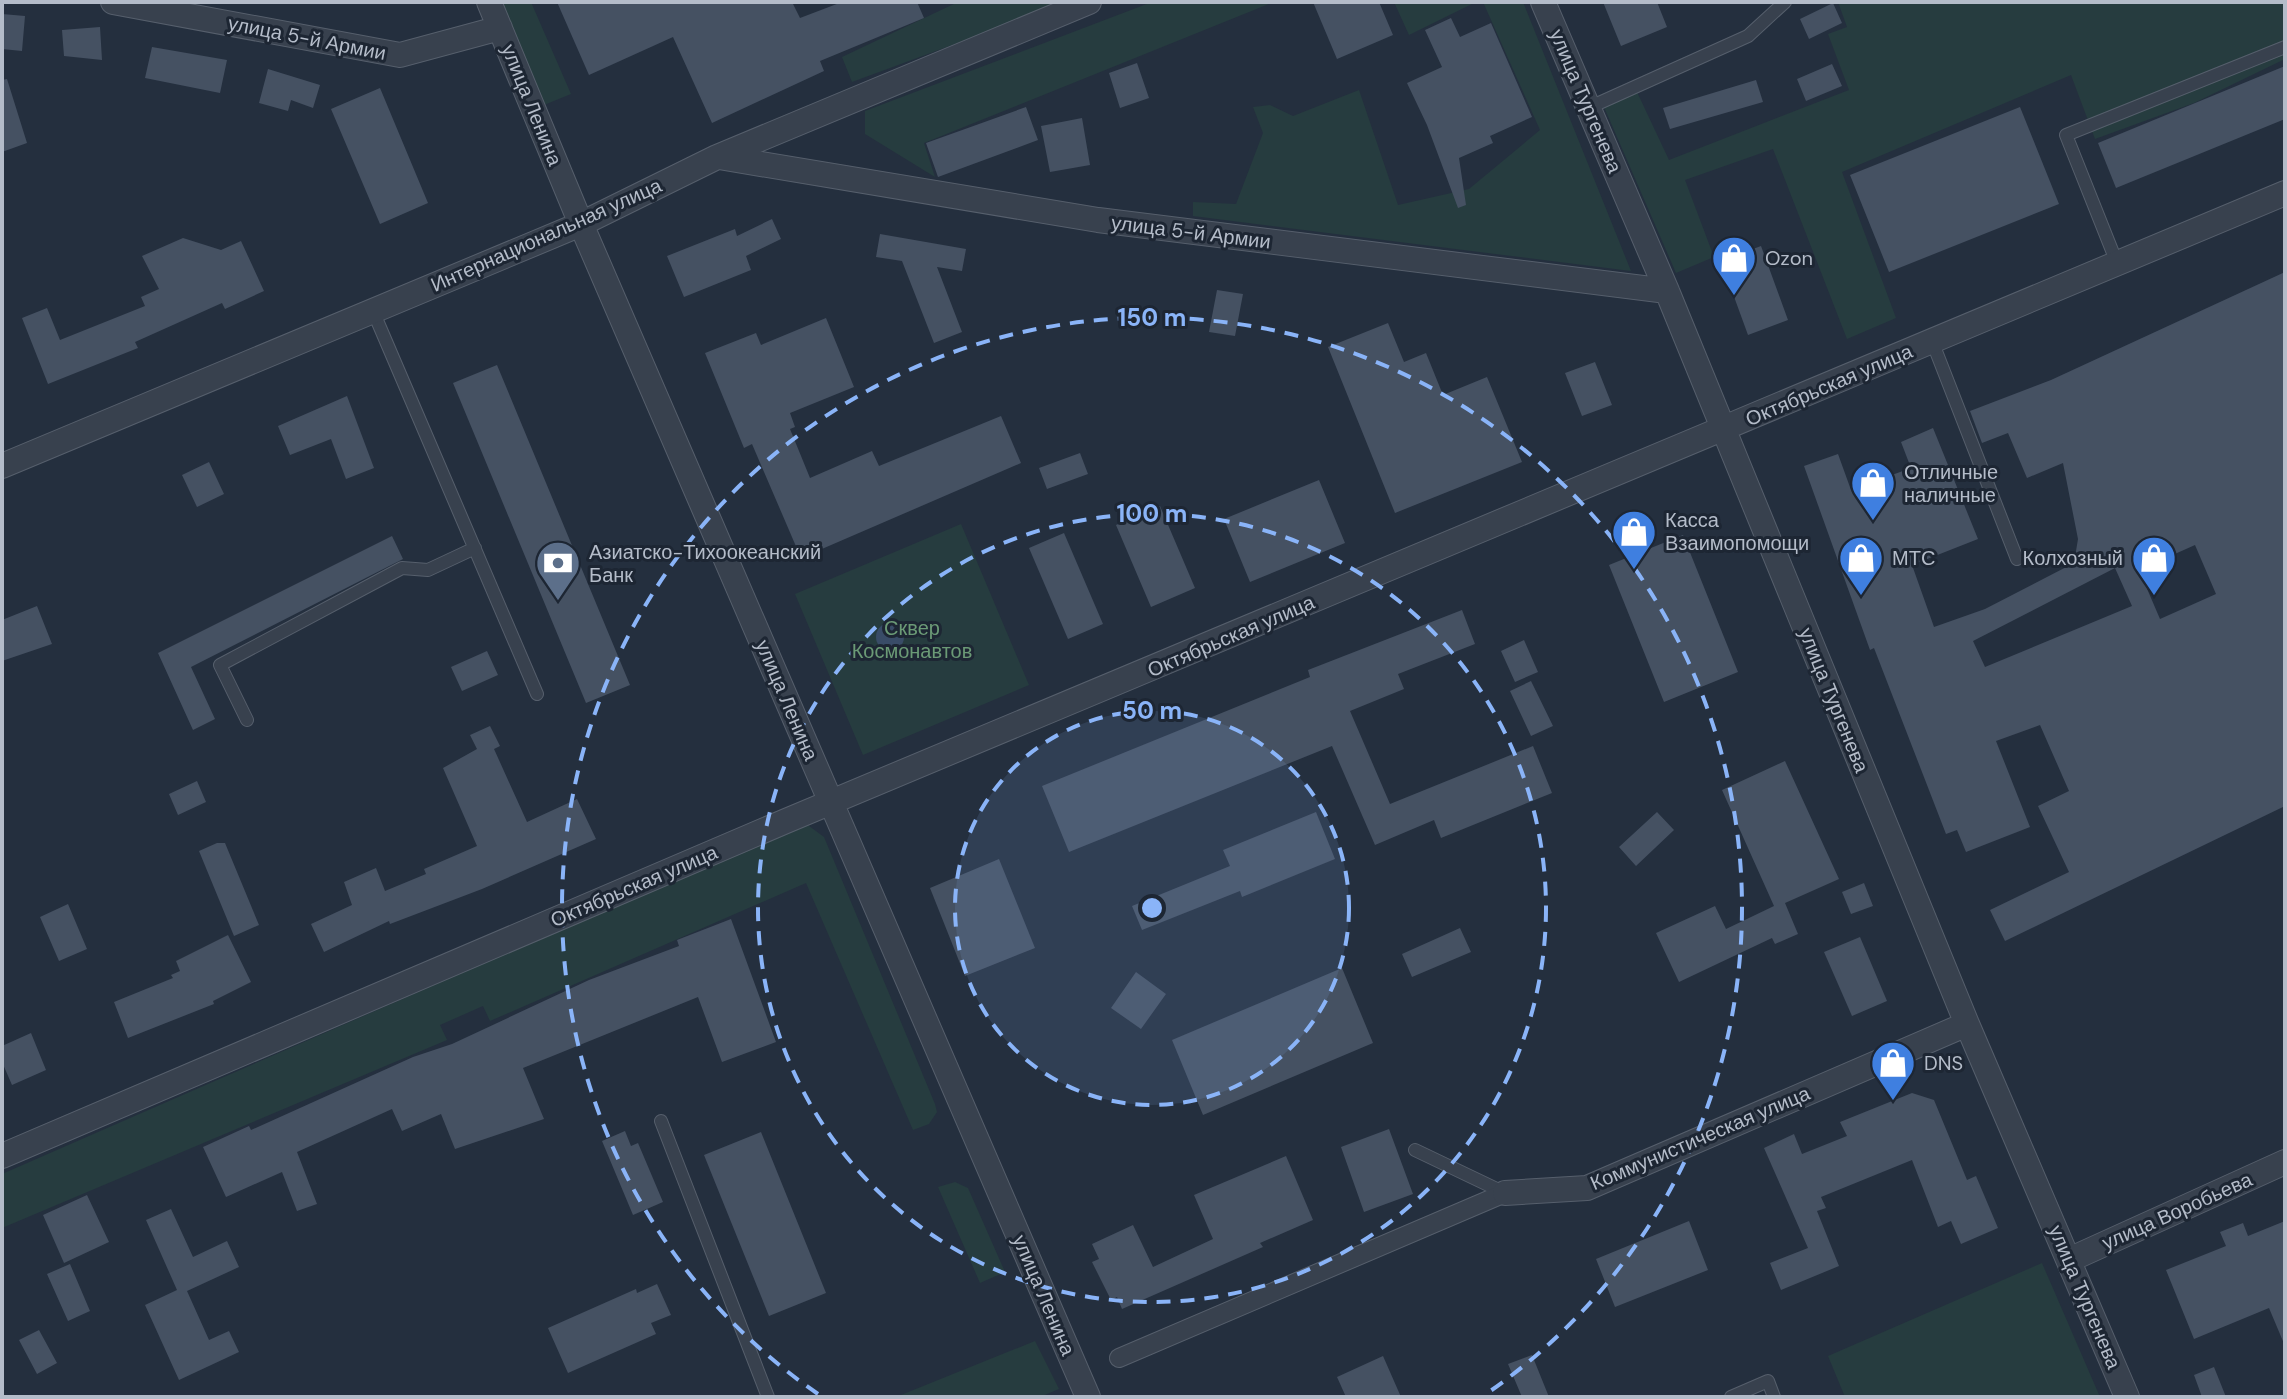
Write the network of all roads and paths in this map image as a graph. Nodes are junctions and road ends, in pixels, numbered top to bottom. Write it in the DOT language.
graph roads {
  1 [pos="113,2"];
  2 [pos="489,2"];
  3 [pos="1089,2"];
  4 [pos="1543,2"];
  5 [pos="1785,2"];
  6 [pos="500,28"];
  7 [pos="2285,47"];
  8 [pos="1588,108"];
  9 [pos="717,157"];
  10 [pos="2285,193"];
  11 [pos="581,224"];
  12 [pos="2117,263"];
  13 [pos="1667,291"];
  14 [pos="373,311"];
  15 [pos="1932,341"];
  16 [pos="1723,430"];
  17 [pos="2,466"];
  18 [pos="475,548"];
  19 [pos="2017,559"];
  20 [pos="537,694"];
  21 [pos="247,720"];
  22 [pos="831,803"];
  23 [pos="1967,1024"];
  24 [pos="661,1121"];
  25 [pos="1415,1150"];
  26 [pos="2,1156"];
  27 [pos="2285,1162"];
  28 [pos="1505,1193"];
  29 [pos="2069,1260"];
  30 [pos="1119,1358"];
  31 [pos="768,1397"];
  32 [pos="1088,1397"];
  33 [pos="1731,1397"];
  34 [pos="1774,1397"];
  35 [pos="2127,1397"];
  1 -- 6 [label="street, улица 5-й Армии"];
  2 -- 6 [label="street, улица Ленина"];
  3 -- 9 [label="street, Интернациональная улица"];
  4 -- 8 [label="street, улица Тургенева"];
  5 -- 8 [label="lane"];
  6 -- 11 [label="street, улица Ленина"];
  7 -- 12 [label="lane"];
  8 -- 13 [label="street, улица Тургенева"];
  9 -- 11 [label="street, Интернациональная улица"];
  9 -- 13 [label="street, улица 5-й Армии"];
  10 -- 12 [label="street, Октябрьская улица"];
  11 -- 14 [label="street, Интернациональная улица"];
  11 -- 22 [label="street, улица Ленина"];
  12 -- 15 [label="street, Октябрьская улица"];
  13 -- 16 [label="street, улица Тургенева"];
  14 -- 17 [label="street, Интернациональная улица"];
  14 -- 18 [label="lane"];
  15 -- 16 [label="street, Октябрьская улица"];
  15 -- 19 [label="lane"];
  16 -- 22 [label="street, Октябрьская улица"];
  16 -- 23 [label="street, улица Тургенева"];
  18 -- 20 [label="lane"];
  18 -- 21 [label="lane"];
  22 -- 26 [label="street, Октябрьская улица"];
  22 -- 32 [label="street, улица Ленина"];
  23 -- 28 [label="street, Коммунистическая улица"];
  23 -- 29 [label="street, улица Тургенева"];
  24 -- 31 [label="lane"];
  25 -- 28 [label="lane"];
  27 -- 29 [label="street, улица Воробьева"];
  28 -- 30 [label="street, Коммунистическая улица"];
  29 -- 35 [label="street, улица Тургенева"];
  33 -- 34 [label="lane"];
}
